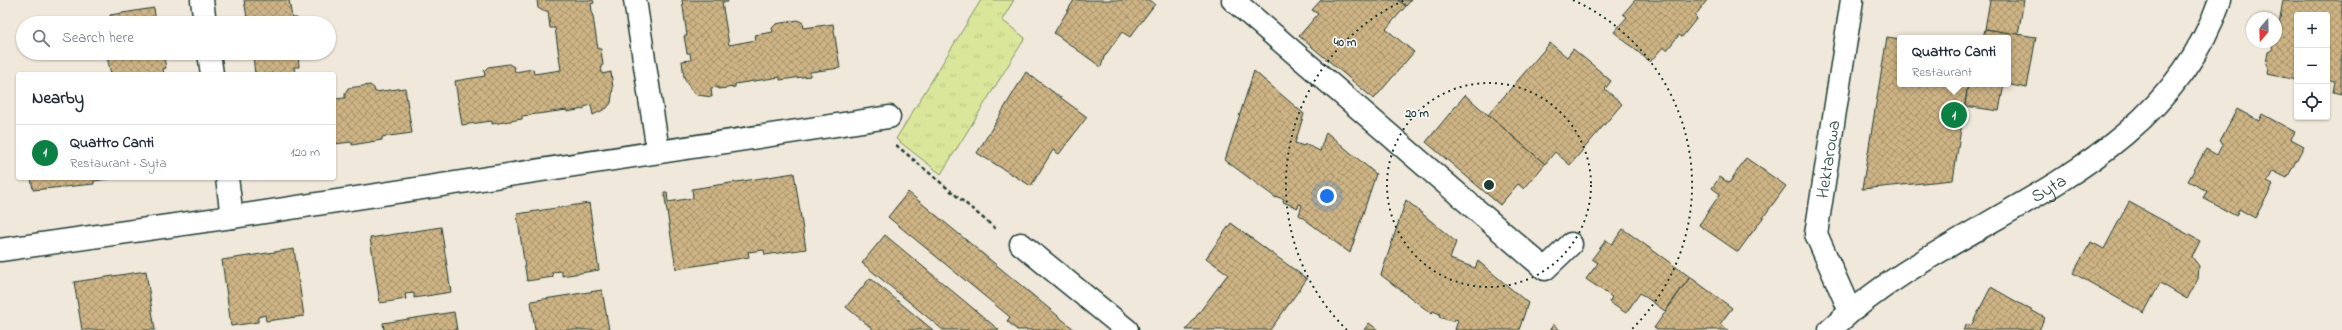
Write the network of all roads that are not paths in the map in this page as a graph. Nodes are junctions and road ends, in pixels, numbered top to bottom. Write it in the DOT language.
graph roads {
  1 [pos="202,0"];
  2 [pos="635,0"];
  3 [pos="1232,0"];
  4 [pos="1852,0"];
  5 [pos="2220,0"];
  6 [pos="204,16"];
  7 [pos="210,60"];
  8 [pos="212,72"];
  9 [pos="881,118"];
  10 [pos="658,151"];
  11 [pos="227,180"];
  12 [pos="232,217"];
  13 [pos="1021,244"];
  14 [pos="1570,244"];
  15 [pos="0,250"];
  16 [pos="1850,311"];
  17 [pos="1127,330"];
  18 [pos="1830,330"];
  1 -- 6 [label="street"];
  2 -- 10 [label="street"];
  3 -- 14 [label="street"];
  4 -- 16 [label="street, Hektarowa"];
  5 -- 16 [label="street, Syta"];
  7 -- 8 [label="street"];
  9 -- 10 [label="street"];
  10 -- 12 [label="street"];
  11 -- 12 [label="street"];
  12 -- 15 [label="street"];
  13 -- 17 [label="street"];
  16 -- 18 [label="street, Syta"];
}
